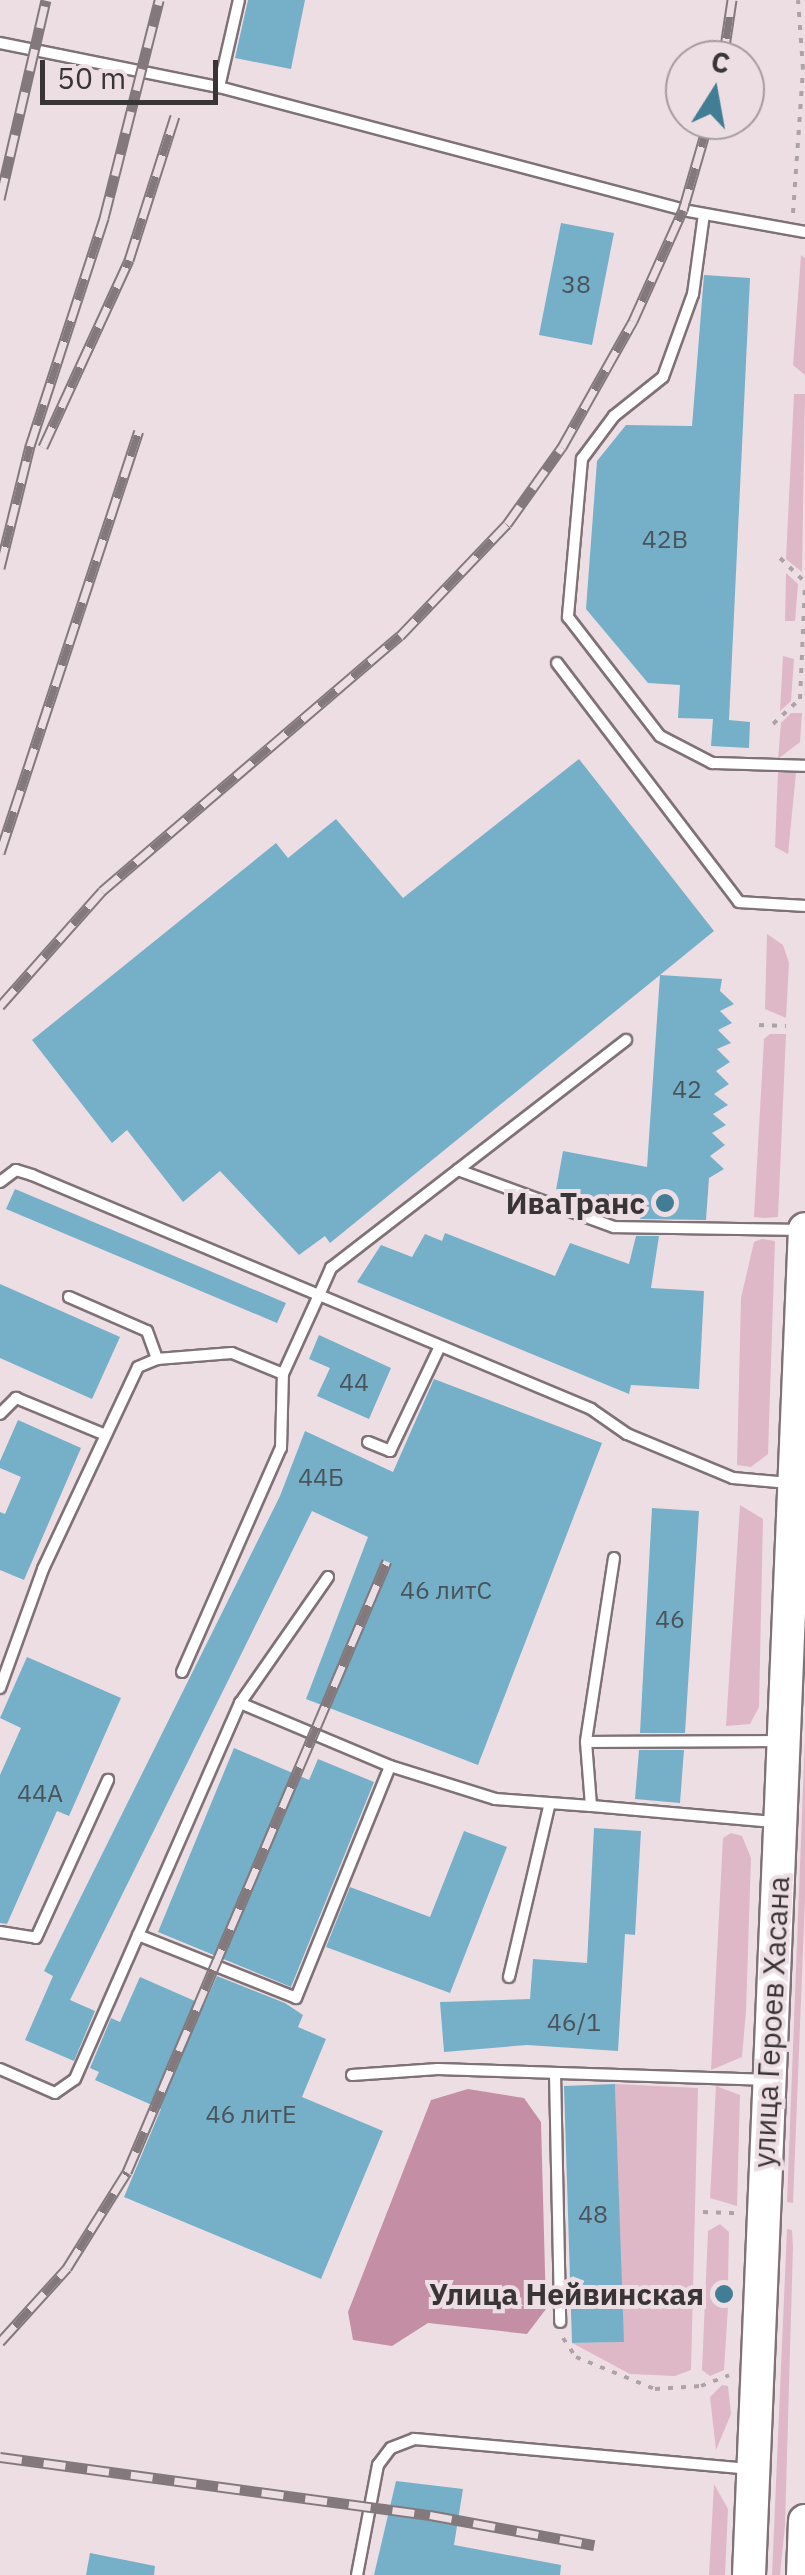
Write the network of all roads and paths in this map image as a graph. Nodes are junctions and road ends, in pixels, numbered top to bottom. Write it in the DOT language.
graph roads {
  1 [pos="239,0"];
  2 [pos="798,0"];
  3 [pos="0,43"];
  4 [pos="219,88"];
  5 [pos="793,213"];
  6 [pos="704,214"];
  7 [pos="805,232"];
  8 [pos="780,558"];
  9 [pos="805,583"];
  10 [pos="557,663"];
  11 [pos="773,724"];
  12 [pos="805,766"];
  13 [pos="805,906"];
  14 [pos="760,1025"];
  15 [pos="786,1026"];
  16 [pos="626,1040"];
  17 [pos="458,1170"];
  18 [pos="0,1182"];
  19 [pos="805,1229"];
  20 [pos="319,1295"];
  21 [pos="69,1296"];
  22 [pos="440,1346"];
  23 [pos="157,1359"];
  24 [pos="284,1374"];
  25 [pos="0,1414"];
  26 [pos="104,1434"];
  27 [pos="368,1442"];
  28 [pos="794,1484"];
  29 [pos="614,1558"];
  30 [pos="328,1578"];
  31 [pos="182,1672"];
  32 [pos="0,1688"];
  33 [pos="240,1703"];
  34 [pos="586,1742"];
  35 [pos="780,1742"];
  36 [pos="390,1766"];
  37 [pos="108,1780"];
  38 [pos="549,1806"];
  39 [pos="591,1806"];
  40 [pos="780,1822"];
  41 [pos="0,1932"];
  42 [pos="138,1935"];
  43 [pos="509,1977"];
  44 [pos="1,2071"];
  45 [pos="555,2073"];
  46 [pos="352,2074"];
  47 [pos="769,2080"];
  48 [pos="560,2322"];
  49 [pos="702,2386"];
  50 [pos="753,2469"];
  51 [pos="805,2522"];
  52 [pos="357,2575"];
  53 [pos="749,2575"];
  54 [pos="803,2575"];
  1 -- 4 [label="lane"];
  2 -- 5 [label="path"];
  3 -- 4 [label="lane"];
  4 -- 6 [label="lane"];
  6 -- 7 [label="lane"];
  6 -- 12 [label="lane"];
  8 -- 9 [label="path"];
  9 -- 11 [label="path"];
  10 -- 13 [label="lane"];
  14 -- 15 [label="path"];
  16 -- 17 [label="lane"];
  17 -- 19 [label="lane"];
  17 -- 20 [label="lane"];
  18 -- 20 [label="lane"];
  19 -- 28 [label="main road, улица Героев Хасана"];
  20 -- 22 [label="lane"];
  20 -- 24 [label="lane"];
  21 -- 23 [label="lane"];
  22 -- 27 [label="lane"];
  22 -- 28 [label="lane"];
  23 -- 24 [label="lane"];
  23 -- 26 [label="lane"];
  24 -- 31 [label="lane"];
  25 -- 26 [label="lane"];
  26 -- 32 [label="lane"];
  28 -- 35 [label="main road, улица Героев Хасана"];
  29 -- 34 [label="lane"];
  30 -- 33 [label="lane"];
  33 -- 36 [label="lane"];
  33 -- 42 [label="lane"];
  34 -- 35 [label="lane"];
  34 -- 39 [label="lane"];
  35 -- 40 [label="main road, улица Героев Хасана"];
  36 -- 38 [label="lane"];
  36 -- 42 [label="lane"];
  37 -- 41 [label="lane"];
  38 -- 39 [label="lane"];
  38 -- 43 [label="lane"];
  39 -- 40 [label="lane"];
  40 -- 47 [label="main road, улица Героев Хасана"];
  42 -- 44 [label="lane"];
  45 -- 46 [label="lane"];
  45 -- 47 [label="lane"];
  45 -- 48 [label="lane"];
  47 -- 50 [label="main road, улица Героев Хасана"];
  48 -- 49 [label="path"];
  50 -- 52 [label="lane"];
  50 -- 53 [label="main road, улица Героев Хасана"];
  51 -- 54 [label="main road"];
}
